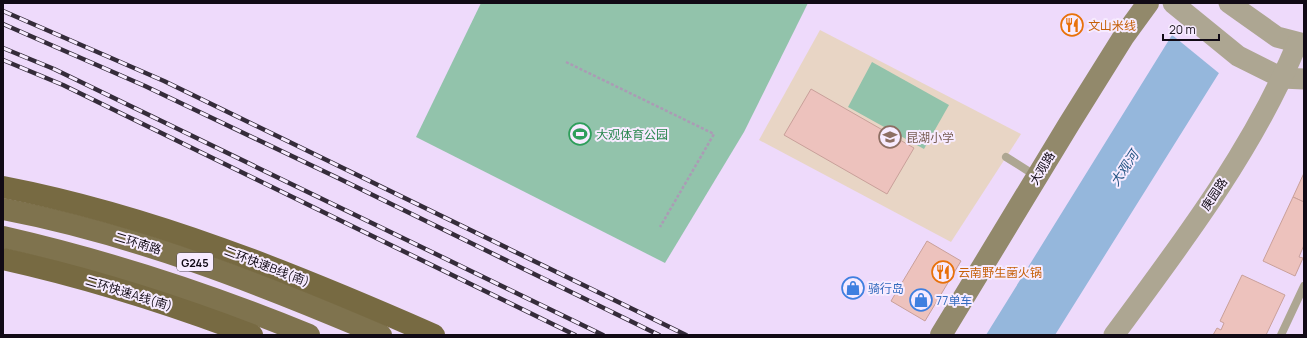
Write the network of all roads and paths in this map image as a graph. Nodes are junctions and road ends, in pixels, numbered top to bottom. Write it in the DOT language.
graph roads {
  1 [pos="1148,3"];
  2 [pos="1228,3"];
  3 [pos="1179,8"];
  4 [pos="1300,44"];
  5 [pos="566,62"];
  6 [pos="1282,78"];
  7 [pos="1304,78"];
  8 [pos="1006,157"];
  9 [pos="1037,177"];
  10 [pos="3,187"];
  11 [pos="3,209"];
  12 [pos="660,227"];
  13 [pos="3,237"];
  14 [pos="3,259"];
  15 [pos="1304,286"];
  16 [pos="252,335"];
  17 [pos="309,335"];
  18 [pos="381,335"];
  19 [pos="434,335"];
  20 [pos="941,335"];
  21 [pos="1114,335"];
  22 [pos="1281,335"];
  1 -- 9 [label="main road, 大观路"];
  2 -- 4 [label="street"];
  3 -- 6 [label="street"];
  4 -- 6 [label="street, 庚园路"];
  5 -- 12 [label="path"];
  6 -- 7 [label="street"];
  6 -- 21 [label="street, 庚园路"];
  8 -- 9 [label="lane"];
  9 -- 20 [label="main road, 大观路"];
  10 -- 19 [label="highway, 二环快速B线(南)"];
  11 -- 18 [label="main road, 二环南路 / G245"];
  13 -- 17 [label="main road, G245"];
  14 -- 16 [label="highway, 二环快速A线(南)"];
  15 -- 22 [label="lane"];
}
